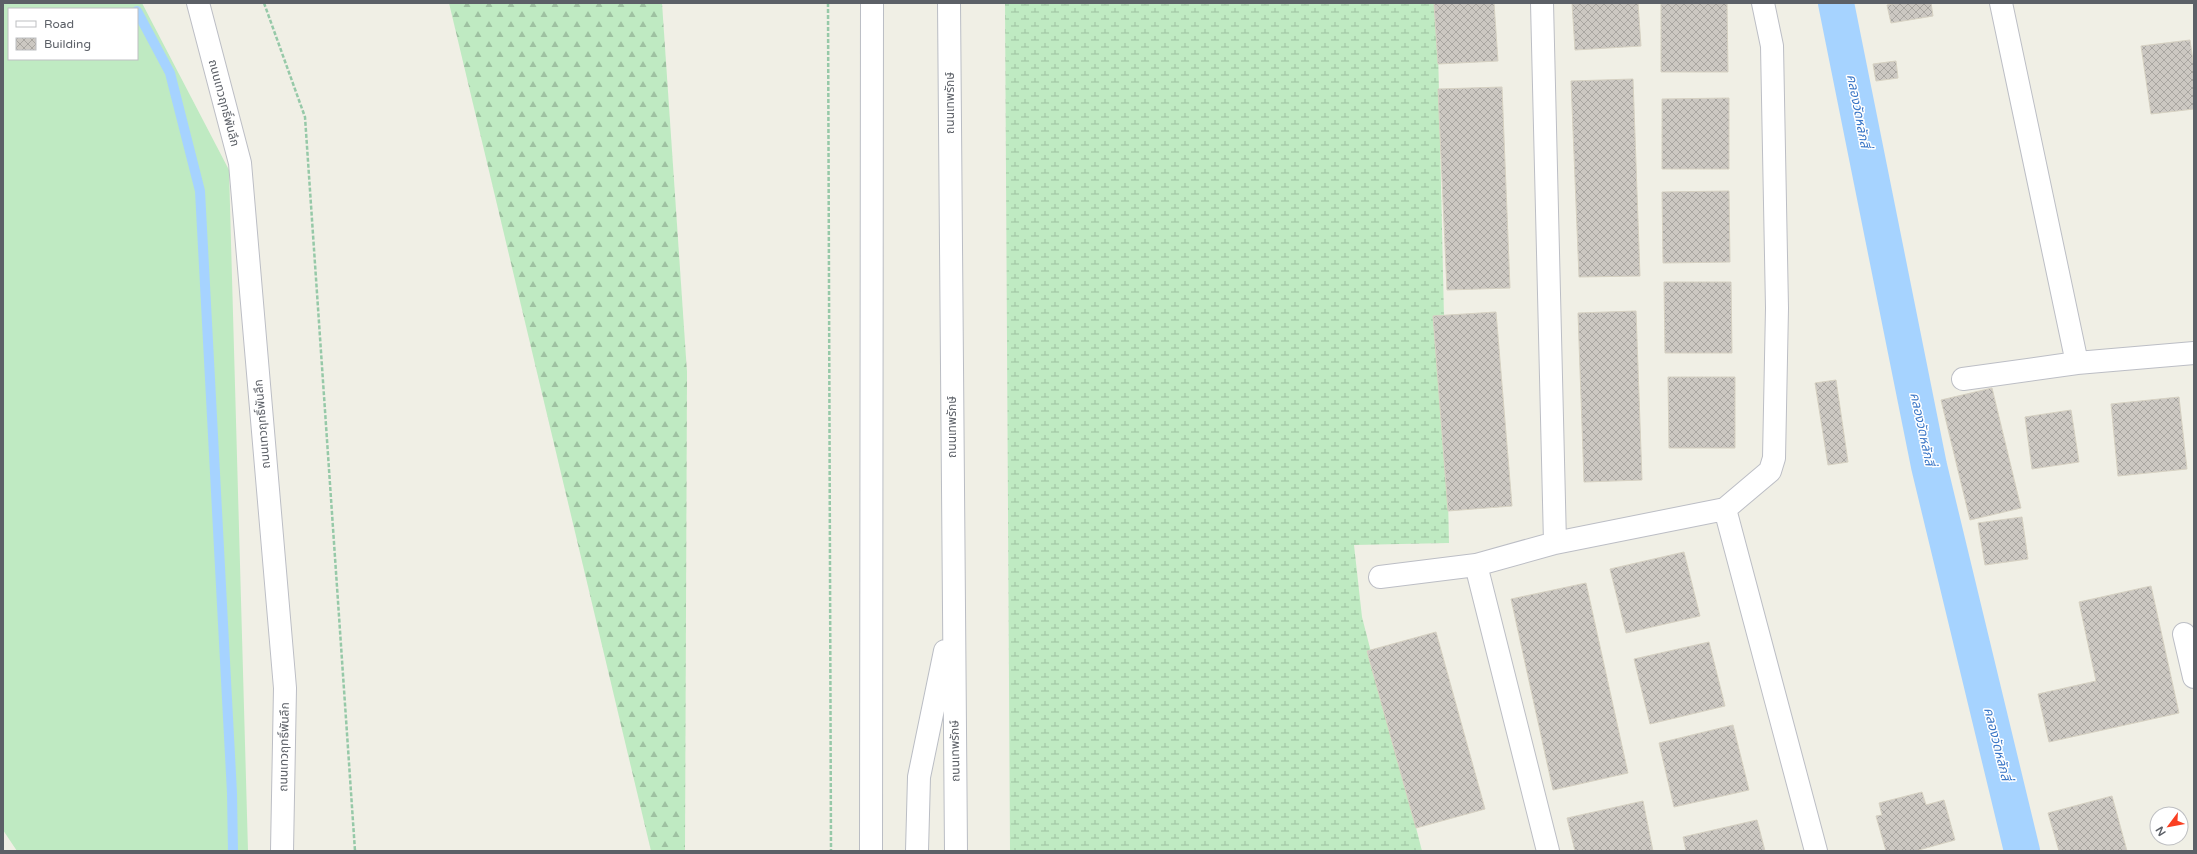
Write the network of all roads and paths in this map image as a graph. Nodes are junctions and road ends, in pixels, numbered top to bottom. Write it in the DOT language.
graph roads {
  1 [pos="198,3"];
  2 [pos="264,3"];
  3 [pos="828,3"];
  4 [pos="872,3"];
  5 [pos="950,3"];
  6 [pos="1542,3"];
  7 [pos="1763,3"];
  8 [pos="2001,3"];
  9 [pos="2194,353"];
  10 [pos="2077,363"];
  11 [pos="1963,379"];
  12 [pos="1725,509"];
  13 [pos="1555,543"];
  14 [pos="1476,564"];
  15 [pos="1380,577"];
  16 [pos="953,609"];
  17 [pos="2184,634"];
  18 [pos="2194,677"];
  19 [pos="282,851"];
  20 [pos="355,851"];
  21 [pos="831,851"];
  22 [pos="871,851"];
  23 [pos="917,851"];
  24 [pos="956,851"];
  25 [pos="1548,851"];
  26 [pos="1816,851"];
  1 -- 19 [label="street, ถนนเทวฤทธิ์พันลึก"];
  2 -- 20 [label="path"];
  3 -- 21 [label="path"];
  4 -- 22 [label="street"];
  5 -- 16 [label="street, ถนนเทพรักษ์"];
  6 -- 13 [label="street"];
  7 -- 12 [label="street"];
  8 -- 10 [label="street"];
  9 -- 10 [label="street"];
  10 -- 11 [label="street"];
  12 -- 13 [label="street"];
  12 -- 26 [label="street"];
  13 -- 14 [label="street"];
  14 -- 15 [label="street"];
  14 -- 25 [label="street"];
  16 -- 23 [label="street"];
  16 -- 24 [label="street, ถนนเทพรักษ์"];
  17 -- 18 [label="street"];
}
